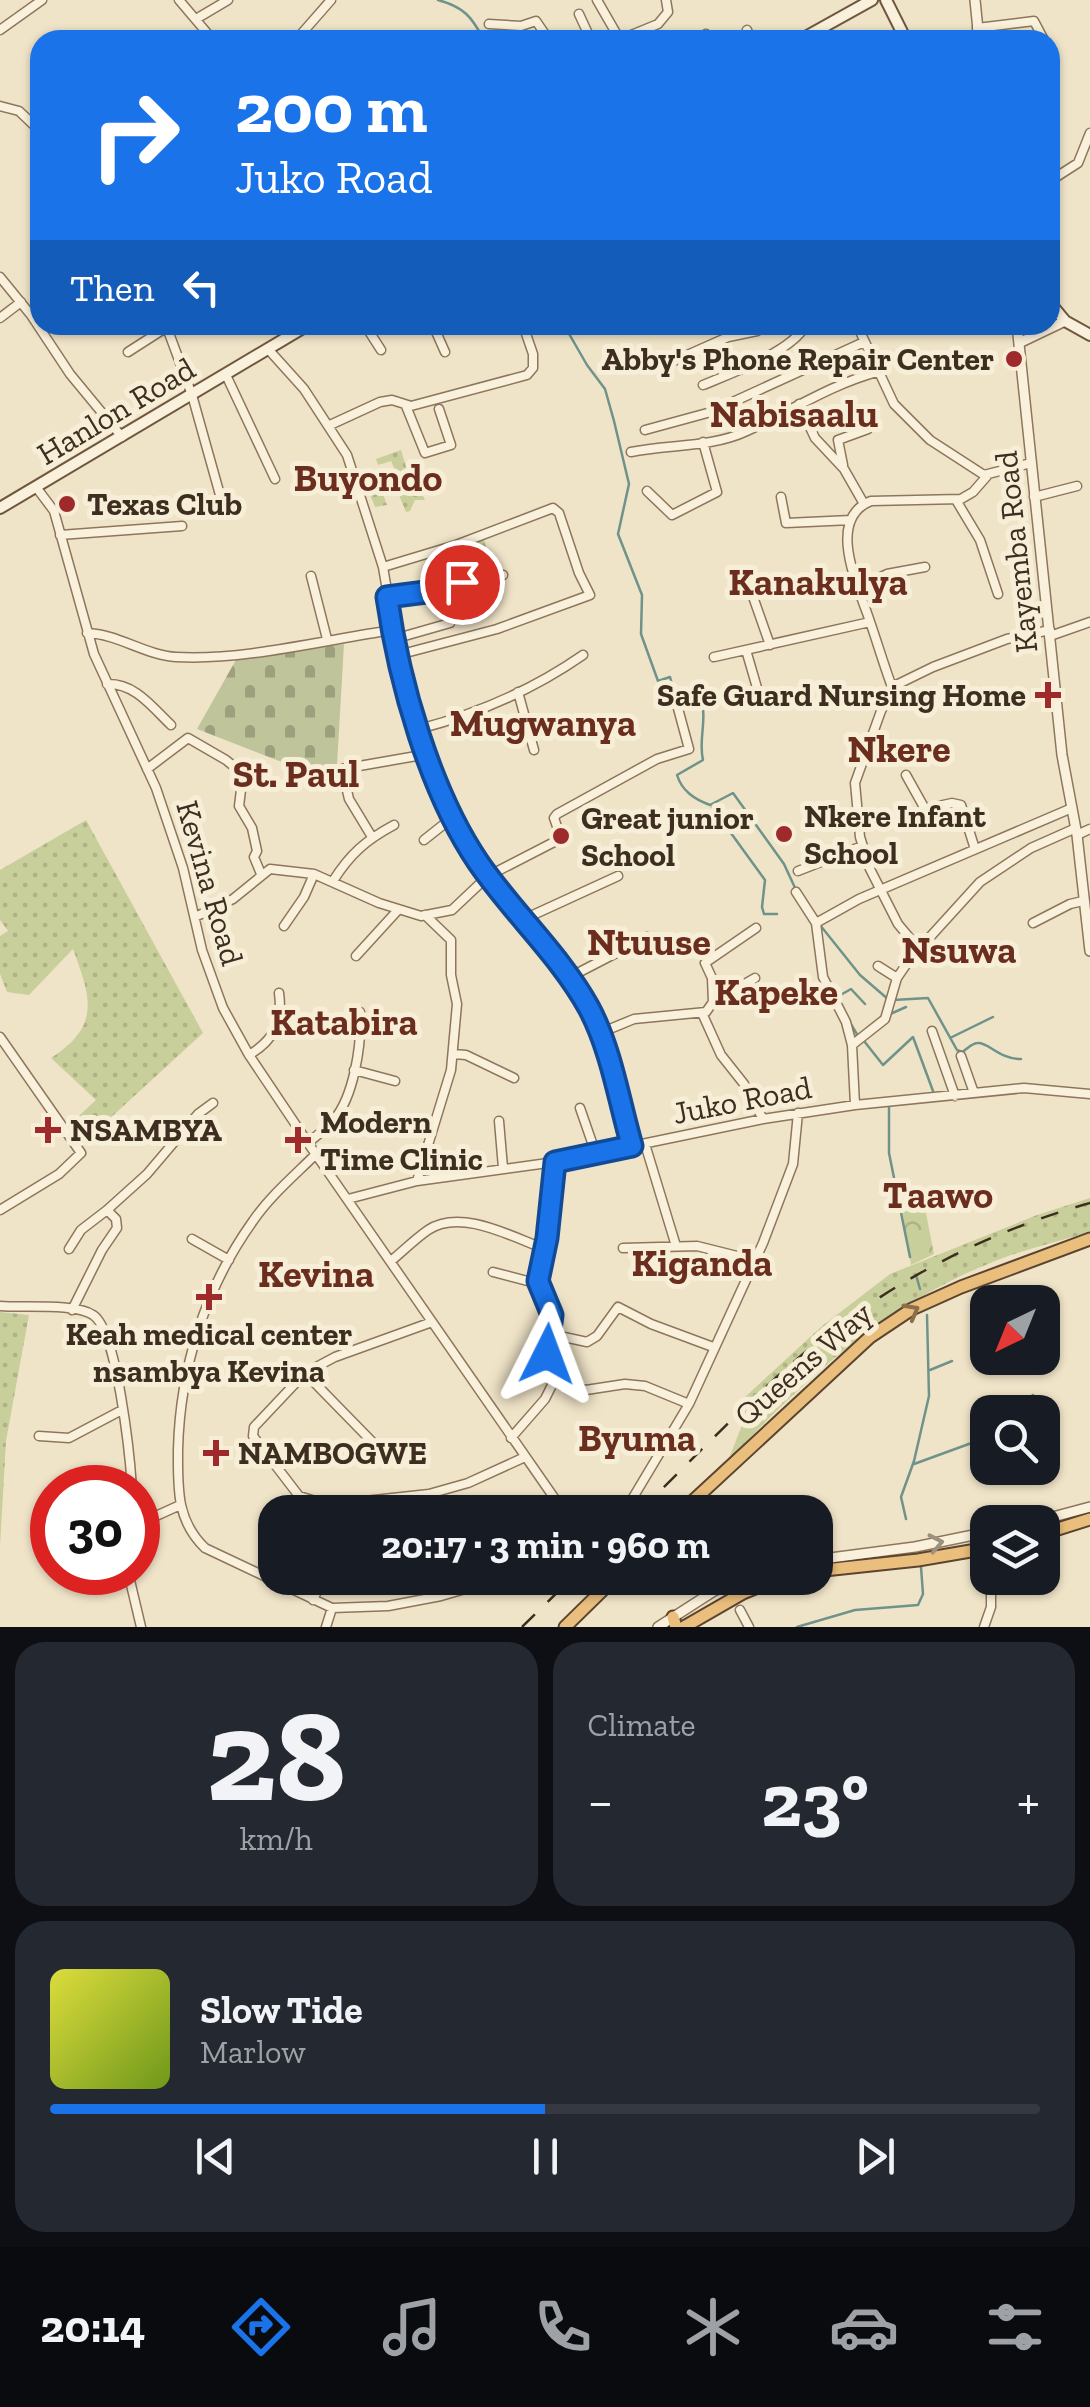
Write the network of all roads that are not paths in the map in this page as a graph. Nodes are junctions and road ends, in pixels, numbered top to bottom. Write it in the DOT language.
graph roads {
  1 [pos="42,0"];
  2 [pos="179,0"];
  3 [pos="228,0"];
  4 [pos="331,0"];
  5 [pos="597,0"];
  6 [pos="666,0"];
  7 [pos="872,0"];
  8 [pos="886,0"];
  9 [pos="975,0"];
  10 [pos="579,14"];
  11 [pos="196,19"];
  12 [pos="489,24"];
  13 [pos="978,28"];
  14 [pos="0,30"];
  15 [pos="204,30"];
  16 [pos="305,30"];
  17 [pos="542,30"];
  18 [pos="586,30"];
  19 [pos="614,30"];
  20 [pos="644,30"];
  21 [pos="818,30"];
  22 [pos="901,30"];
  23 [pos="1039,30"];
  24 [pos="0,106"];
  25 [pos="30,121"];
  26 [pos="1090,133"];
  27 [pos="1060,174"];
  28 [pos="0,277"];
  29 [pos="21,302"];
  30 [pos="30,315"];
  31 [pos="1060,315"];
  32 [pos="0,318"];
  33 [pos="1065,321"];
  34 [pos="1060,323"];
  35 [pos="43,335"];
  36 [pos="153,335"];
  37 [pos="169,335"];
  38 [pos="286,335"];
  39 [pos="371,335"];
  40 [pos="437,335"];
  41 [pos="527,335"];
  42 [pos="738,335"];
  43 [pos="800,335"];
  44 [pos="861,335"];
  45 [pos="1018,335"];
  46 [pos="1036,335"];
  47 [pos="1090,336"];
  48 [pos="864,342"];
  49 [pos="1019,343"];
  50 [pos="268,349"];
  51 [pos="381,350"];
  52 [pos="128,352"];
  53 [pos="445,352"];
  54 [pos="658,368"];
  55 [pos="877,372"];
  56 [pos="226,375"];
  57 [pos="703,385"];
  58 [pos="192,395"];
  59 [pos="799,404"];
  60 [pos="406,406"];
  61 [pos="439,408"];
  62 [pos="330,425"];
  63 [pos="868,429"];
  64 [pos="645,430"];
  65 [pos="122,437"];
  66 [pos="703,442"];
  67 [pos="631,452"];
  68 [pos="1031,463"];
  69 [pos="844,469"];
  70 [pos="986,476"];
  71 [pos="275,479"];
  72 [pos="1078,486"];
  73 [pos="36,488"];
  74 [pos="646,491"];
  75 [pos="220,495"];
  76 [pos="781,496"];
  77 [pos="1034,497"];
  78 [pos="956,500"];
  79 [pos="864,504"];
  80 [pos="0,508"];
  81 [pos="851,520"];
  82 [pos="182,526"];
  83 [pos="60,535"];
  84 [pos="382,567"];
  85 [pos="925,567"];
  86 [pos="745,574"];
  87 [pos="503,575"];
  88 [pos="311,576"];
  89 [pos="858,588"];
  90 [pos="998,594"];
  91 [pos="387,597"];
  92 [pos="870,622"];
  93 [pos="1090,622"];
  94 [pos="450,624"];
  95 [pos="87,633"];
  96 [pos="1050,633"];
  97 [pos="393,634"];
  98 [pos="327,639"];
  99 [pos="770,644"];
  100 [pos="746,650"];
  101 [pos="398,655"];
  102 [pos="583,655"];
  103 [pos="714,658"];
  104 [pos="107,684"];
  105 [pos="892,688"];
  106 [pos="518,692"];
  107 [pos="676,701"];
  108 [pos="762,706"];
  109 [pos="171,725"];
  110 [pos="419,729"];
  111 [pos="534,750"];
  112 [pos="428,754"];
  113 [pos="148,769"];
  114 [pos="906,775"];
  115 [pos="1072,808"];
  116 [pos="452,817"];
  117 [pos="394,825"];
  118 [pos="1090,829"];
  119 [pos="1076,831"];
  120 [pos="372,837"];
  121 [pos="424,840"];
  122 [pos="862,846"];
  123 [pos="976,849"];
  124 [pos="798,871"];
  125 [pos="261,874"];
  126 [pos="314,874"];
  127 [pos="488,876"];
  128 [pos="618,876"];
  129 [pos="333,882"];
  130 [pos="881,890"];
  131 [pos="796,892"];
  132 [pos="1084,901"];
  133 [pos="398,910"];
  134 [pos="425,915"];
  135 [pos="195,917"];
  136 [pos="522,920"];
  137 [pos="816,923"];
  138 [pos="1033,923"];
  139 [pos="284,926"];
  140 [pos="756,928"];
  141 [pos="647,938"];
  142 [pos="918,949"];
  143 [pos="1090,951"];
  144 [pos="356,956"];
  145 [pos="878,966"];
  146 [pos="568,978"];
  147 [pos="755,978"];
  148 [pos="898,978"];
  149 [pos="280,993"];
  150 [pos="713,1002"];
  151 [pos="360,1012"];
  152 [pos="702,1012"];
  153 [pos="932,1031"];
  154 [pos="600,1033"];
  155 [pos="0,1037"];
  156 [pos="852,1045"];
  157 [pos="453,1054"];
  158 [pos="249,1055"];
  159 [pos="961,1056"];
  160 [pos="354,1070"];
  161 [pos="514,1078"];
  162 [pos="394,1081"];
  163 [pos="974,1094"];
  164 [pos="1090,1094"];
  165 [pos="955,1096"];
  166 [pos="213,1103"];
  167 [pos="855,1104"];
  168 [pos="580,1108"];
  169 [pos="798,1113"];
  170 [pos="763,1119"];
  171 [pos="499,1120"];
  172 [pos="308,1143"];
  173 [pos="645,1144"];
  174 [pos="632,1146"];
  175 [pos="316,1154"];
  176 [pos="596,1154"];
  177 [pos="555,1162"];
  178 [pos="503,1168"];
  179 [pos="417,1181"];
  180 [pos="348,1199"];
  181 [pos="0,1210"];
  182 [pos="107,1210"];
  183 [pos="192,1239"];
  184 [pos="1090,1240"];
  185 [pos="676,1246"];
  186 [pos="622,1248"];
  187 [pos="69,1249"];
  188 [pos="545,1249"];
  189 [pos="229,1260"];
  190 [pos="753,1260"];
  191 [pos="390,1261"];
  192 [pos="494,1272"];
  193 [pos="538,1284"];
  194 [pos="0,1306"];
  195 [pos="72,1310"];
  196 [pos="432,1322"];
  197 [pos="550,1334"];
  198 [pos="713,1347"];
  199 [pos="305,1373"];
  200 [pos="554,1381"];
  201 [pos="689,1404"];
  202 [pos="122,1410"];
  203 [pos="38,1436"];
  204 [pos="511,1438"];
  205 [pos="525,1457"];
  206 [pos="389,1459"];
  207 [pos="129,1465"];
  208 [pos="552,1495"];
  209 [pos="635,1495"];
  210 [pos="699,1495"];
  211 [pos="178,1506"];
  212 [pos="1090,1507"];
  213 [pos="160,1514"];
  214 [pos="1069,1520"];
  215 [pos="1090,1520"];
  216 [pos="1060,1521"];
  217 [pos="1060,1525"];
  218 [pos="970,1537"];
  219 [pos="970,1552"];
  220 [pos="906,1555"];
  221 [pos="833,1559"];
  222 [pos="833,1568"];
  223 [pos="133,1595"];
  224 [pos="315,1595"];
  225 [pos="444,1595"];
  226 [pos="598,1595"];
  227 [pos="709,1595"];
  228 [pos="740,1595"];
  229 [pos="991,1595"];
  230 [pos="440,1596"];
  231 [pos="313,1600"];
  232 [pos="332,1608"];
  233 [pos="740,1610"];
  234 [pos="674,1622"];
  235 [pos="141,1627"];
  236 [pos="326,1627"];
  237 [pos="565,1627"];
  238 [pos="658,1627"];
  239 [pos="684,1627"];
  240 [pos="749,1627"];
  241 [pos="984,1627"];
  1 -- 14 [label="street"];
  2 -- 11 [label="street"];
  3 -- 11 [label="street"];
  4 -- 16 [label="street"];
  5 -- 19 [label="street"];
  6 -- 20 [label="street"];
  7 -- 21 [label="main road"];
  8 -- 22 [label="main road"];
  9 -- 13 [label="street"];
  10 -- 18 [label="street"];
  11 -- 15 [label="street"];
  12 -- 17 [label="street"];
  13 -- 23 [label="street"];
  24 -- 25 [label="street"];
  26 -- 27 [label="street"];
  28 -- 29 [label="street"];
  29 -- 30 [label="street"];
  29 -- 32 [label="street"];
  31 -- 33 [label="main road"];
  33 -- 34 [label="street"];
  33 -- 47 [label="main road"];
  35 -- 65 [label="street"];
  36 -- 52 [label="street"];
  37 -- 58 [label="street"];
  38 -- 50 [label="main road, Hanlon Road"];
  39 -- 51 [label="street"];
  40 -- 53 [label="street"];
  41 -- 60 [label="street"];
  42 -- 54 [label="street"];
  43 -- 57 [label="street"];
  44 -- 48 [label="street"];
  45 -- 49 [label="street, Kayemba Road"];
  46 -- 49 [label="street"];
  48 -- 55 [label="street"];
  48 -- 64 [label="street"];
  49 -- 68 [label="street, Kayemba Road"];
  50 -- 56 [label="main road, Hanlon Road"];
  50 -- 62 [label="street"];
  55 -- 59 [label="street"];
  55 -- 70 [label="street"];
  56 -- 58 [label="main road, Hanlon Road"];
  56 -- 71 [label="street"];
  58 -- 65 [label="main road, Hanlon Road"];
  58 -- 75 [label="street"];
  59 -- 66 [label="street"];
  59 -- 69 [label="street"];
  60 -- 61 [label="street"];
  60 -- 62 [label="street"];
  62 -- 84 [label="street"];
  63 -- 69 [label="street"];
  65 -- 73 [label="main road, Hanlon Road"];
  66 -- 67 [label="street"];
  66 -- 74 [label="street"];
  68 -- 70 [label="street"];
  68 -- 77 [label="street, Kayemba Road"];
  69 -- 79 [label="street"];
  70 -- 78 [label="street"];
  72 -- 77 [label="street"];
  73 -- 80 [label="main road, Hanlon Road"];
  73 -- 83 [label="street, Kevina Road"];
  76 -- 81 [label="street"];
  77 -- 96 [label="street, Kayemba Road"];
  78 -- 79 [label="street"];
  78 -- 90 [label="street"];
  79 -- 81 [label="street"];
  81 -- 89 [label="street"];
  82 -- 83 [label="street"];
  83 -- 95 [label="street, Kevina Road"];
  84 -- 91 [label="street"];
  84 -- 101 [label="street"];
  85 -- 89 [label="street"];
  86 -- 99 [label="street"];
  87 -- 91 [label="street"];
  88 -- 98 [label="street"];
  89 -- 92 [label="street"];
  91 -- 97 [label="street"];
  92 -- 99 [label="street"];
  92 -- 105 [label="street"];
  93 -- 96 [label="street"];
  94 -- 97 [label="street"];
  95 -- 98 [label="street"];
  95 -- 104 [label="street, Kevina Road"];
  96 -- 105 [label="street"];
  96 -- 115 [label="street, Kayemba Road"];
  97 -- 98 [label="street"];
  97 -- 101 [label="street"];
  99 -- 100 [label="street"];
  100 -- 103 [label="street"];
  100 -- 108 [label="street"];
  101 -- 110 [label="street"];
  102 -- 106 [label="street"];
  104 -- 109 [label="street"];
  104 -- 113 [label="street, Kevina Road"];
  105 -- 122 [label="street"];
  106 -- 110 [label="street"];
  106 -- 111 [label="street"];
  107 -- 127 [label="street"];
  110 -- 112 [label="street"];
  112 -- 116 [label="street"];
  112 -- 120 [label="street"];
  113 -- 125 [label="street"];
  113 -- 135 [label="street, Kevina Road"];
  114 -- 123 [label="street"];
  115 -- 119 [label="street, Kayemba Road"];
  115 -- 123 [label="street"];
  116 -- 121 [label="street"];
  116 -- 127 [label="street"];
  117 -- 120 [label="street"];
  118 -- 119 [label="street"];
  119 -- 132 [label="street, Kayemba Road"];
  119 -- 142 [label="street"];
  120 -- 129 [label="street"];
  122 -- 124 [label="street"];
  122 -- 130 [label="street"];
  123 -- 130 [label="street"];
  125 -- 126 [label="street"];
  125 -- 135 [label="street"];
  126 -- 129 [label="street"];
  126 -- 139 [label="street"];
  127 -- 134 [label="street"];
  127 -- 136 [label="street"];
  128 -- 136 [label="street"];
  129 -- 133 [label="street"];
  130 -- 137 [label="street"];
  130 -- 142 [label="street"];
  131 -- 137 [label="street"];
  132 -- 138 [label="street"];
  132 -- 143 [label="street, Kayemba Road"];
  133 -- 134 [label="street"];
  133 -- 144 [label="street"];
  134 -- 157 [label="street"];
  135 -- 158 [label="street, Kevina Road"];
  136 -- 146 [label="street"];
  137 -- 156 [label="street"];
  140 -- 150 [label="street"];
  141 -- 146 [label="street"];
  142 -- 148 [label="street"];
  145 -- 148 [label="street"];
  146 -- 154 [label="street"];
  147 -- 150 [label="street"];
  148 -- 156 [label="street"];
  149 -- 158 [label="street"];
  150 -- 152 [label="street"];
  151 -- 160 [label="street"];
  152 -- 154 [label="street"];
  152 -- 170 [label="street"];
  153 -- 165 [label="street"];
  154 -- 174 [label="street"];
  155 -- 181 [label="street"];
  156 -- 167 [label="street"];
  157 -- 161 [label="street"];
  157 -- 179 [label="street"];
  158 -- 172 [label="street, Kevina Road"];
  159 -- 163 [label="street"];
  160 -- 162 [label="street"];
  160 -- 172 [label="street"];
  163 -- 164 [label="street, Juko Road"];
  163 -- 165 [label="street, Juko Road"];
  165 -- 167 [label="street, Juko Road"];
  166 -- 182 [label="street"];
  167 -- 169 [label="street, Juko Road"];
  168 -- 176 [label="street"];
  169 -- 170 [label="street, Juko Road"];
  169 -- 190 [label="street"];
  170 -- 173 [label="street, Juko Road"];
  171 -- 178 [label="street"];
  172 -- 175 [label="street, Kevina Road"];
  173 -- 174 [label="street, Juko Road"];
  173 -- 185 [label="street"];
  174 -- 176 [label="street, Juko Road"];
  175 -- 180 [label="street, Kevina Road"];
  175 -- 189 [label="street"];
  176 -- 177 [label="street, Juko Road"];
  177 -- 178 [label="street, Juko Road"];
  177 -- 188 [label="street"];
  178 -- 179 [label="street, Juko Road"];
  179 -- 180 [label="street, Juko Road"];
  180 -- 191 [label="street, Kevina Road"];
  182 -- 187 [label="street"];
  182 -- 195 [label="street"];
  183 -- 189 [label="street"];
  210 -- 184 [label="highway, Queens Way, one-way"];
  185 -- 186 [label="street"];
  185 -- 190 [label="street"];
  188 -- 191 [label="street"];
  188 -- 193 [label="street"];
  189 -- 211 [label="street"];
  190 -- 198 [label="street"];
  191 -- 196 [label="street, Kevina Road"];
  192 -- 193 [label="street"];
  193 -- 197 [label="street"];
  194 -- 195 [label="street"];
  195 -- 202 [label="street"];
  196 -- 199 [label="street"];
  196 -- 204 [label="street, Kevina Road"];
  197 -- 198 [label="street"];
  197 -- 200 [label="street"];
  198 -- 201 [label="street"];
  199 -- 205 [label="street"];
  199 -- 206 [label="street"];
  200 -- 201 [label="street"];
  200 -- 204 [label="street"];
  201 -- 209 [label="street"];
  202 -- 203 [label="street"];
  202 -- 207 [label="street"];
  204 -- 205 [label="street, Kevina Road"];
  205 -- 208 [label="street, Kevina Road"];
  211 -- 213 [label="street"];
  211 -- 231 [label="street"];
  212 -- 214 [label="street"];
  214 -- 215 [label="highway"];
  214 -- 216 [label="street"];
  214 -- 217 [label="highway"];
  220 -- 218 [label="street, one-way"];
  219 -- 220 [label="highway"];
  220 -- 221 [label="street"];
  220 -- 222 [label="highway"];
  223 -- 235 [label="street"];
  224 -- 231 [label="street"];
  225 -- 230 [label="street"];
  226 -- 237 [label="highway"];
  227 -- 234 [label="street"];
  228 -- 239 [label="highway"];
  229 -- 241 [label="street"];
  230 -- 232 [label="street"];
  231 -- 232 [label="street"];
  232 -- 236 [label="street"];
  233 -- 240 [label="street"];
  234 -- 238 [label="street"];
}
